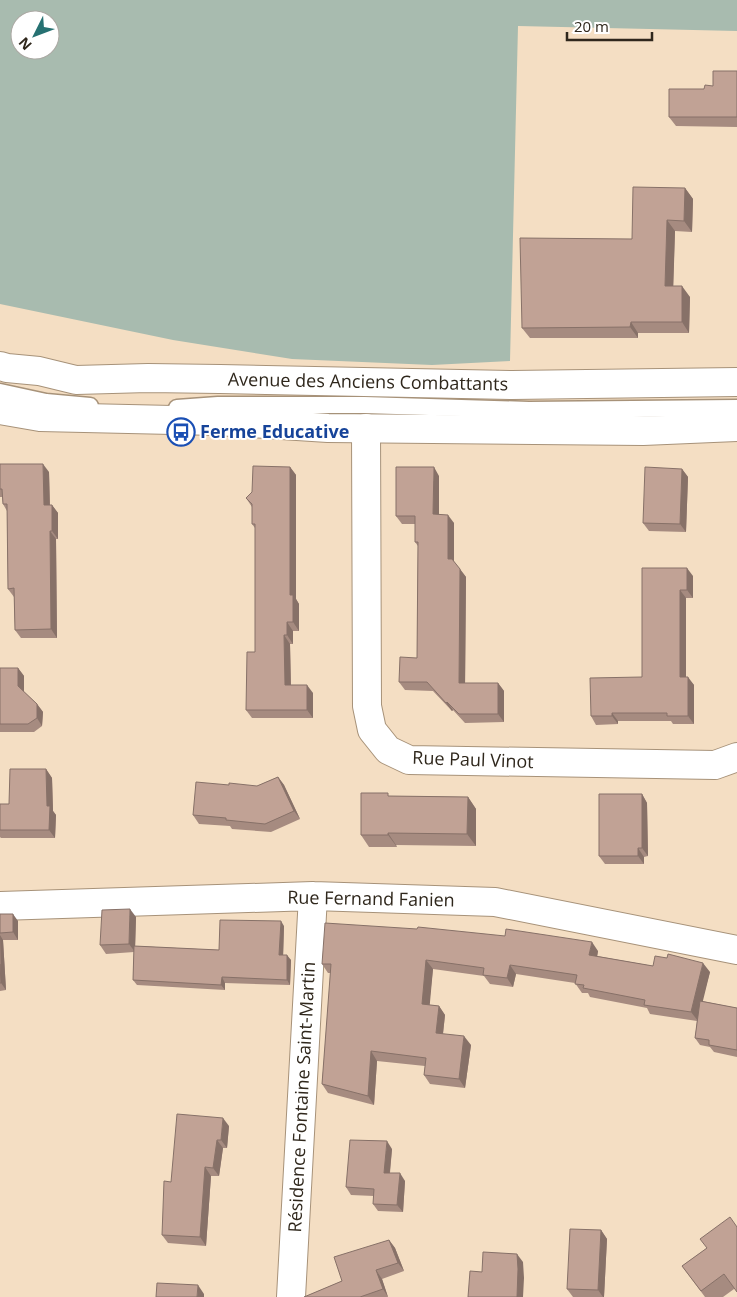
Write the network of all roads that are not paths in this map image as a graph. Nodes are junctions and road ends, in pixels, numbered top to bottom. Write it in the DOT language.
graph roads {
  1 [pos="0,366"];
  2 [pos="737,382"];
  3 [pos="0,392"];
  4 [pos="737,408"];
  5 [pos="0,410"];
  6 [pos="737,427"];
  7 [pos="366,428"];
  8 [pos="737,758"];
  9 [pos="313,896"];
  10 [pos="0,906"];
  11 [pos="737,950"];
  12 [pos="291,1297"];
  1 -- 2 [label="street, Avenue des Anciens Combattants"];
  3 -- 4 [label="lane"];
  5 -- 7 [label="street"];
  6 -- 7 [label="street"];
  7 -- 8 [label="street, Rue Paul Vinot"];
  9 -- 10 [label="street, Rue Fernand Fanien"];
  9 -- 11 [label="street, Rue Fernand Fanien"];
  9 -- 12 [label="street, Résidence Fontaine Saint-Martin"];
}
